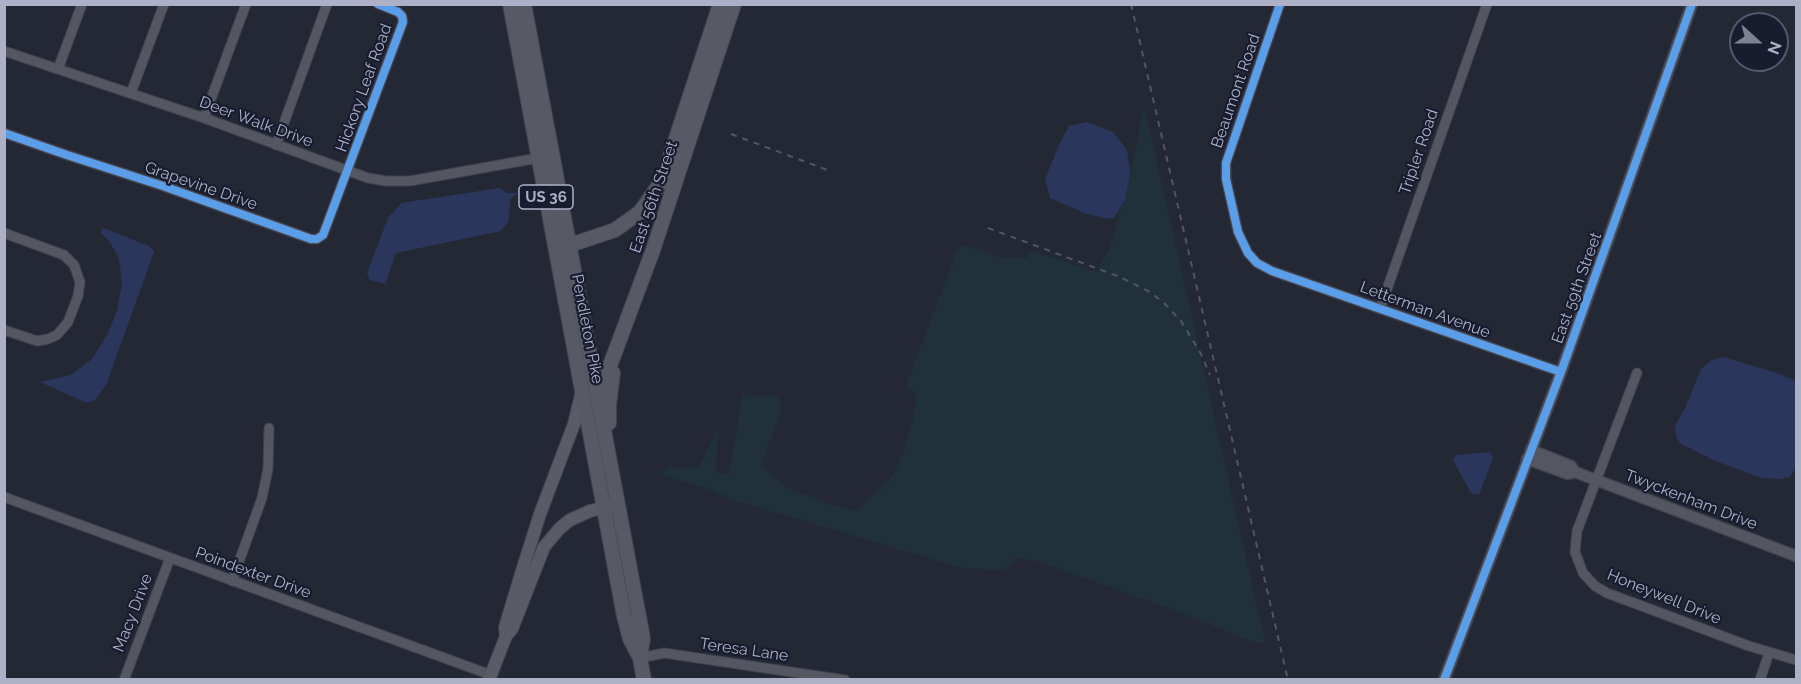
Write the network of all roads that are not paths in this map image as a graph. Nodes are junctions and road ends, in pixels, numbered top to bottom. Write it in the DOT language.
graph roads {
  1 [pos="82,4"];
  2 [pos="164,4"];
  3 [pos="246,4"];
  4 [pos="327,4"];
  5 [pos="378,4"];
  6 [pos="510,4"];
  7 [pos="525,4"];
  8 [pos="720,4"];
  9 [pos="734,4"];
  10 [pos="1281,4"];
  11 [pos="1487,4"];
  12 [pos="1692,4"];
  13 [pos="4,51"];
  14 [pos="58,69"];
  15 [pos="131,93"];
  16 [pos="204,118"];
  17 [pos="4,133"];
  18 [pos="276,145"];
  19 [pos="538,158"];
  20 [pos="347,171"];
  21 [pos="4,233"];
  22 [pos="570,245"];
  23 [pos="1280,273"];
  24 [pos="1380,309"];
  25 [pos="4,330"];
  26 [pos="618,347"];
  27 [pos="1561,372"];
  28 [pos="1637,373"];
  29 [pos="582,390"];
  30 [pos="598,397"];
  31 [pos="269,428"];
  32 [pos="1529,454"];
  33 [pos="610,461"];
  34 [pos="1596,480"];
  35 [pos="4,497"];
  36 [pos="618,504"];
  37 [pos="604,507"];
  38 [pos="1797,556"];
  39 [pos="170,558"];
  40 [pos="232,581"];
  41 [pos="506,636"];
  42 [pos="1769,653"];
  43 [pos="640,657"];
  44 [pos="1797,660"];
  45 [pos="490,677"];
  46 [pos="124,680"];
  47 [pos="644,680"];
  48 [pos="845,680"];
  49 [pos="1444,680"];
  50 [pos="1760,680"];
  1 -- 14 [label="street"];
  2 -- 15 [label="street"];
  3 -- 16 [label="street"];
  4 -- 18 [label="street"];
  5 -- 20 [label="street, Hickory Leaf Road"];
  6 -- 19 [label="main road, Pendleton Pike / US 36"];
  7 -- 22 [label="main road, Pendleton Pike / US 36"];
  8 -- 22 [label="main road, East 56th Street"];
  9 -- 26 [label="main road, East 56th Street"];
  10 -- 23 [label="street, Beaumont Road"];
  11 -- 24 [label="street, Tripler Road"];
  12 -- 27 [label="street, East 59th Street"];
  13 -- 14 [label="street, Deer Walk Drive"];
  14 -- 15 [label="street, Deer Walk Drive"];
  15 -- 16 [label="street, Deer Walk Drive"];
  16 -- 18 [label="street, Deer Walk Drive"];
  17 -- 20 [label="street, Grapevine Drive"];
  18 -- 20 [label="street, Deer Walk Drive"];
  19 -- 20 [label="street, Deer Walk Drive"];
  19 -- 29 [label="main road, Pendleton Pike / US 36"];
  21 -- 25 [label="street"];
  22 -- 30 [label="main road, Pendleton Pike / US 36"];
  23 -- 24 [label="street, Letterman Avenue"];
  24 -- 27 [label="street, Letterman Avenue"];
  26 -- 30 [label="main road, East 56th Street"];
  26 -- 33 [label="main road"];
  27 -- 32 [label="street, East 59th Street"];
  28 -- 34 [label="street, Honeywell Drive"];
  29 -- 37 [label="main road, Pendleton Pike / US 36"];
  29 -- 41 [label="main road"];
  30 -- 33 [label="main road, Pendleton Pike / US 36"];
  31 -- 40 [label="street"];
  32 -- 34 [label="street, Twyckenham Drive"];
  32 -- 49 [label="street, East 59th Street"];
  33 -- 36 [label="main road, Pendleton Pike / US 36"];
  34 -- 38 [label="street, Twyckenham Drive"];
  34 -- 42 [label="street, Honeywell Drive"];
  35 -- 39 [label="street, Poindexter Drive"];
  36 -- 37 [label="main road"];
  36 -- 43 [label="main road, Pendleton Pike / US 36"];
  37 -- 41 [label="main road"];
  37 -- 43 [label="main road, Pendleton Pike / US 36"];
  39 -- 40 [label="street, Poindexter Drive"];
  39 -- 46 [label="street, Macy Drive"];
  40 -- 45 [label="street, Poindexter Drive"];
  41 -- 45 [label="main road"];
  42 -- 44 [label="street, Honeywell Drive"];
  42 -- 50 [label="street"];
  43 -- 47 [label="main road, Pendleton Pike / US 36"];
  43 -- 48 [label="street, Teresa Lane"];
}
